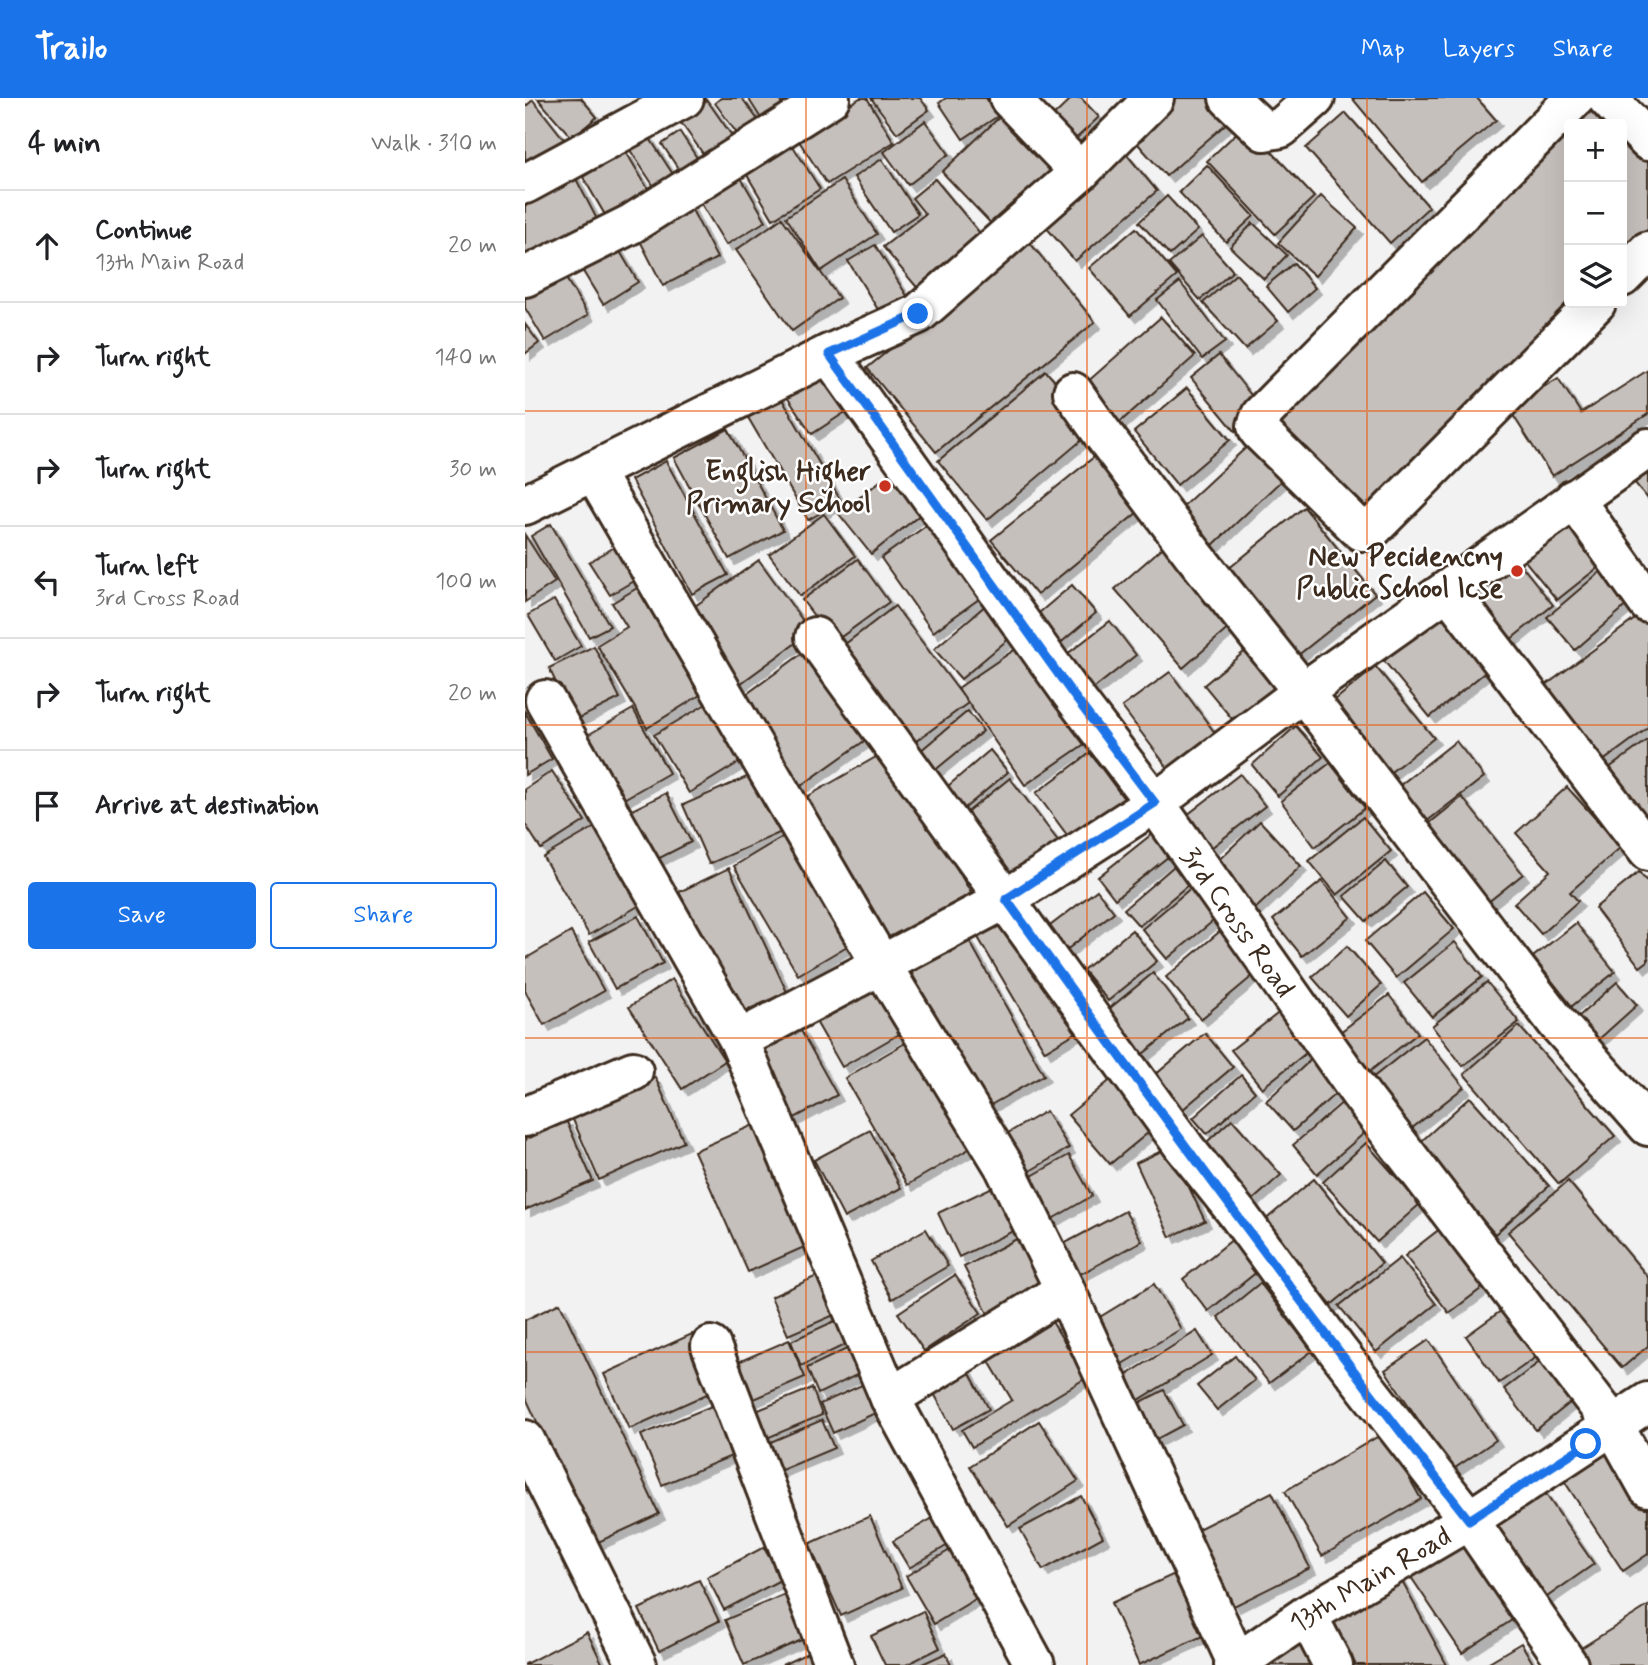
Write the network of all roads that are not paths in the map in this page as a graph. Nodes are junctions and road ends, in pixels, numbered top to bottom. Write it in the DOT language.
graph roads {
  1 [pos="684,98"];
  2 [pos="830,98"];
  3 [pos="1009,98"];
  4 [pos="1154,98"];
  5 [pos="1229,98"];
  6 [pos="1315,98"];
  7 [pos="1576,98"];
  8 [pos="1607,98"];
  9 [pos="1648,141"];
  10 [pos="1080,172"];
  11 [pos="525,184"];
  12 [pos="1648,251"];
  13 [pos="1627,272"];
  14 [pos="525,277"];
  15 [pos="1591,308"];
  16 [pos="829,354"];
  17 [pos="1073,391"];
  18 [pos="1648,448"];
  19 [pos="593,471"];
  20 [pos="1574,499"];
  21 [pos="525,505"];
  22 [pos="1448,590"];
  23 [pos="1648,603"];
  24 [pos="815,637"];
  25 [pos="1303,692"];
  26 [pos="545,700"];
  27 [pos="1155,803"];
  28 [pos="1648,851"];
  29 [pos="1006,899"];
  30 [pos="882,966"];
  31 [pos="739,1040"];
  32 [pos="633,1071"];
  33 [pos="525,1118"];
  34 [pos="1648,1126"];
  35 [pos="1065,1290"];
  36 [pos="711,1346"];
  37 [pos="890,1398"];
  38 [pos="1648,1402"];
  39 [pos="1614,1426"];
  40 [pos="525,1440"];
  41 [pos="1648,1487"];
  42 [pos="1469,1520"];
  43 [pos="1307,1615"];
  44 [pos="1235,1664"];
  45 [pos="637,1665"];
  46 [pos="834,1665"];
  47 [pos="1035,1665"];
  48 [pos="1332,1665"];
  49 [pos="1568,1665"];
  1 -- 11 [label="street"];
  2 -- 14 [label="street"];
  3 -- 10 [label="street"];
  4 -- 10 [label="street"];
  5 -- 6 [label="street"];
  7 -- 15 [label="street"];
  8 -- 9 [label="street"];
  10 -- 16 [label="street"];
  12 -- 13 [label="street"];
  16 -- 19 [label="street"];
  16 -- 27 [label="street, 3rd Cross Road"];
  17 -- 25 [label="street"];
  18 -- 20 [label="street"];
  19 -- 21 [label="street"];
  19 -- 30 [label="street"];
  20 -- 22 [label="street"];
  20 -- 23 [label="street"];
  22 -- 25 [label="street"];
  22 -- 28 [label="street"];
  24 -- 29 [label="street"];
  25 -- 27 [label="street"];
  25 -- 34 [label="street"];
  26 -- 31 [label="street"];
  27 -- 29 [label="street"];
  27 -- 39 [label="street, 3rd Cross Road"];
  29 -- 30 [label="street"];
  29 -- 42 [label="street"];
  30 -- 31 [label="street"];
  30 -- 35 [label="street"];
  31 -- 37 [label="street"];
  32 -- 33 [label="street"];
  35 -- 37 [label="street"];
  35 -- 44 [label="street"];
  36 -- 46 [label="street"];
  37 -- 47 [label="street"];
  38 -- 39 [label="street, 13th Main Road"];
  39 -- 41 [label="street, 3rd Cross Road"];
  39 -- 42 [label="street, 13th Main Road"];
  40 -- 45 [label="street"];
  42 -- 43 [label="street, 13th Main Road"];
  42 -- 49 [label="street"];
  43 -- 44 [label="street, 13th Main Road"];
  43 -- 48 [label="street"];
}
